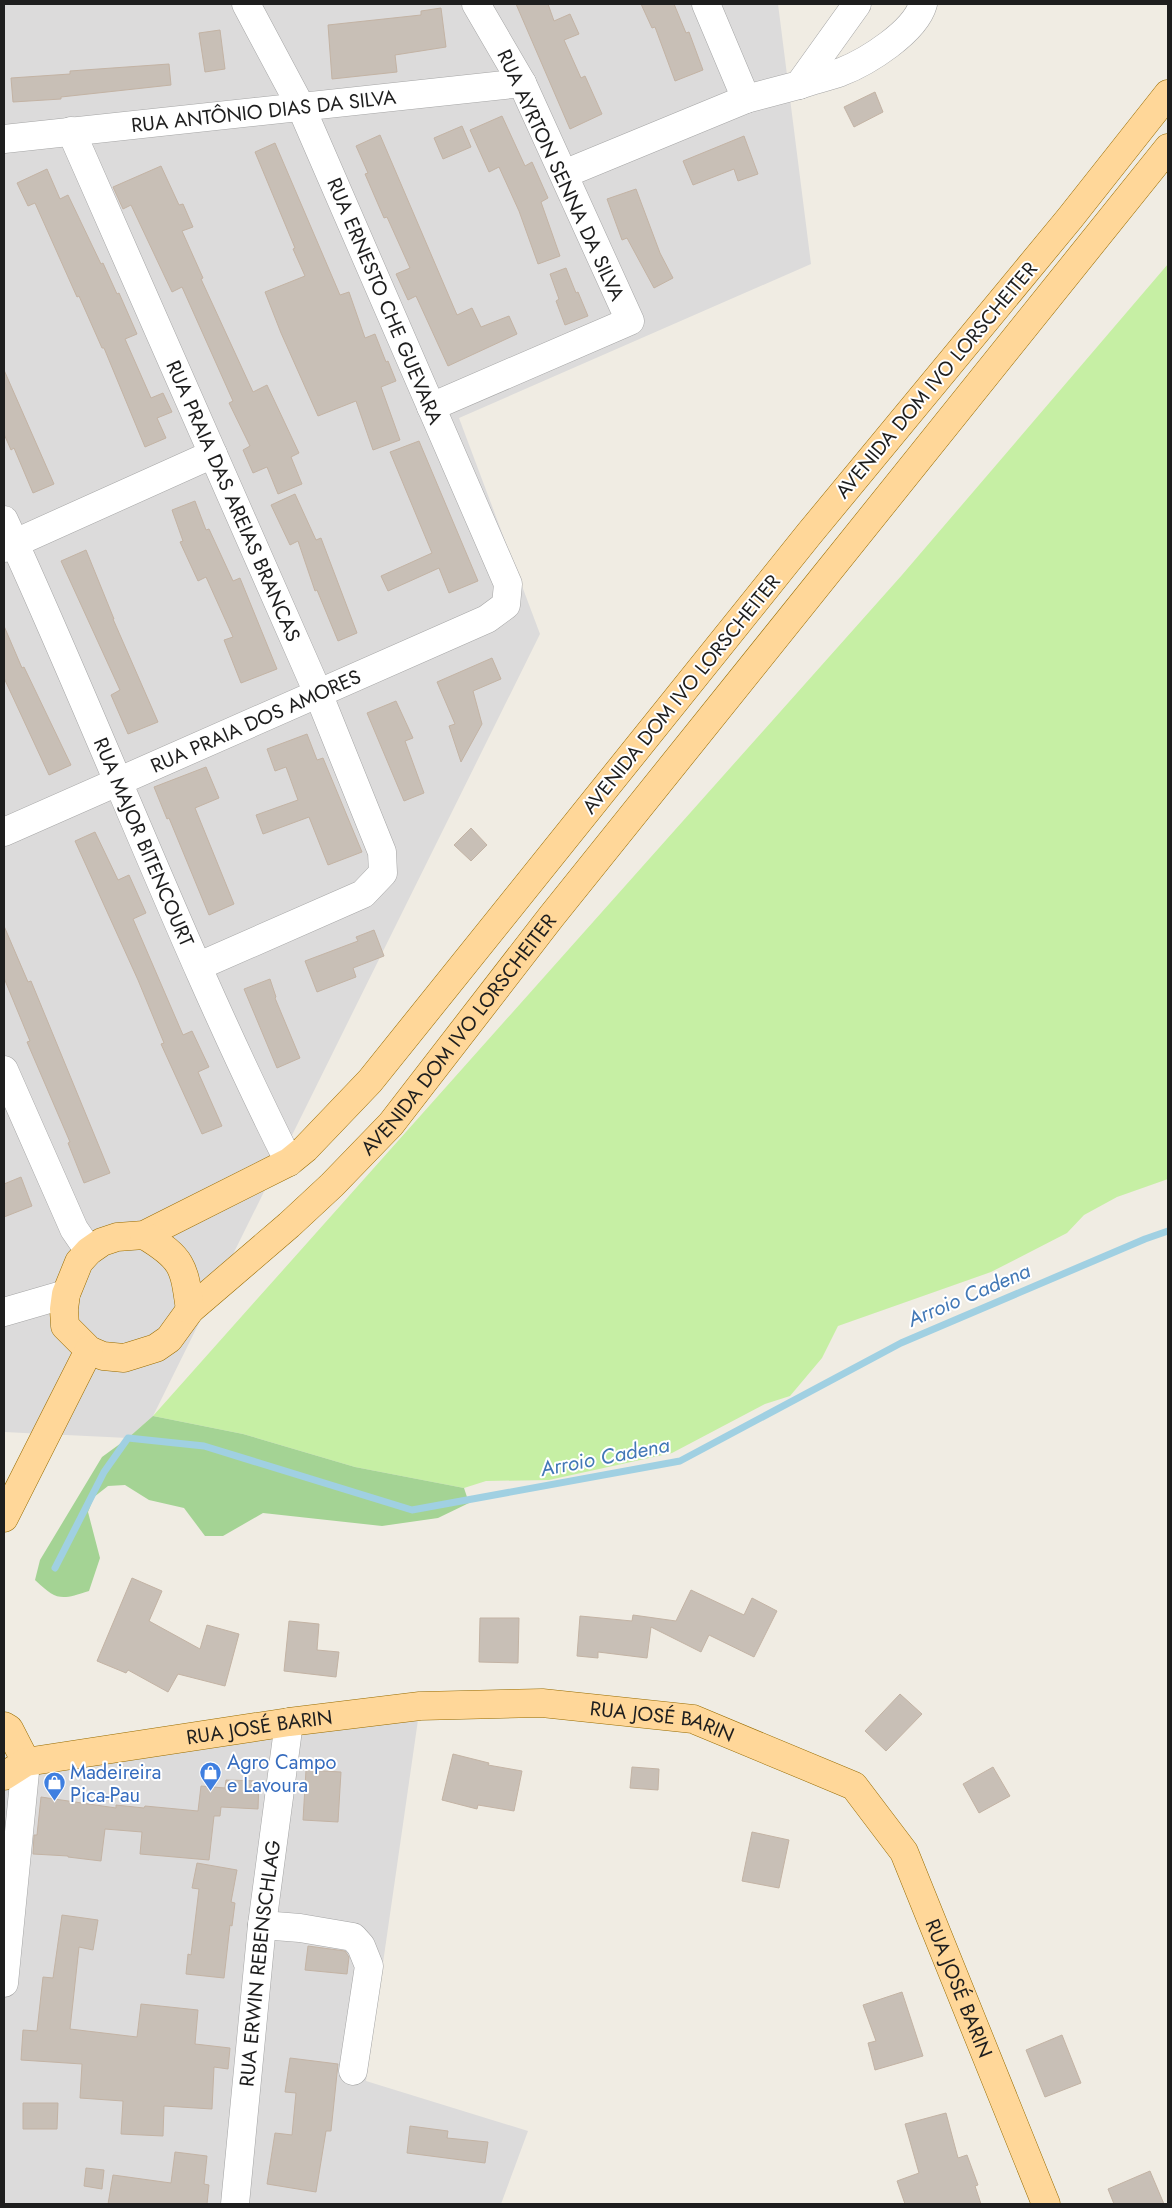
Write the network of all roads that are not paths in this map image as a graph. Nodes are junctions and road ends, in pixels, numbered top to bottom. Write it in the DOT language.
graph roads {
  1 [pos="246,4"];
  2 [pos="476,4"];
  3 [pos="706,4"];
  4 [pos="856,4"];
  5 [pos="923,4"];
  6 [pos="522,83"];
  7 [pos="799,85"];
  8 [pos="1168,94"];
  9 [pos="746,99"];
  10 [pos="301,106"];
  11 [pos="71,131"];
  12 [pos="4,138"];
  13 [pos="1168,148"];
  14 [pos="564,174"];
  15 [pos="431,408"];
  16 [pos="213,454"];
  17 [pos="7,537"];
  18 [pos="506,604"];
  19 [pos="318,693"];
  20 [pos="118,781"];
  21 [pos="4,832"];
  22 [pos="199,966"];
  23 [pos="4,1070"];
  24 [pos="289,1162"];
  25 [pos="144,1236"];
  26 [pos="89,1251"];
  27 [pos="66,1294"];
  28 [pos="190,1310"];
  29 [pos="4,1312"];
  30 [pos="89,1350"];
  31 [pos="4,1518"];
  32 [pos="289,1722"];
  33 [pos="4,1726"];
  34 [pos="15,1769"];
  35 [pos="262,1925"];
  36 [pos="4,1983"];
  37 [pos="353,2071"];
  38 [pos="235,2204"];
  39 [pos="1046,2204"];
  1 -- 10 [label="street, RUA ERNESTO CHE GUEVARA"];
  2 -- 6 [label="street, RUA AYRTON SENNA DA SILVA"];
  3 -- 9 [label="street"];
  4 -- 7 [label="street"];
  5 -- 7 [label="street"];
  6 -- 10 [label="street, RUA ANTÔNIO DIAS DA SILVA"];
  6 -- 14 [label="street, RUA AYRTON SENNA DA SILVA"];
  7 -- 9 [label="street"];
  8 -- 24 [label="main road, AVENIDA DOM IVO LORSCHEITER"];
  9 -- 14 [label="street"];
  10 -- 11 [label="street, RUA ANTÔNIO DIAS DA SILVA"];
  10 -- 15 [label="street, RUA ERNESTO CHE GUEVARA"];
  11 -- 12 [label="street, RUA ANTÔNIO DIAS DA SILVA"];
  11 -- 16 [label="street, RUA PRAIA DAS AREIAS BRANCAS"];
  13 -- 28 [label="main road, AVENIDA DOM IVO LORSCHEITER"];
  14 -- 15 [label="street, RUA AYRTON SENNA DA SILVA"];
  15 -- 18 [label="street, RUA ERNESTO CHE GUEVARA"];
  16 -- 17 [label="street"];
  16 -- 19 [label="street, RUA PRAIA DAS AREIAS BRANCAS"];
  17 -- 20 [label="street, RUA MAJOR BITENCOURT"];
  18 -- 19 [label="street, RUA PRAIA DOS AMORES"];
  19 -- 20 [label="street, RUA PRAIA DOS AMORES"];
  19 -- 22 [label="street, RUA PRAIA DAS AREIAS BRANCAS"];
  20 -- 21 [label="street, RUA PRAIA DOS AMORES"];
  20 -- 22 [label="street, RUA MAJOR BITENCOURT"];
  22 -- 24 [label="street, RUA MAJOR BITENCOURT"];
  23 -- 26 [label="street"];
  24 -- 25 [label="main road, AVENIDA DOM IVO LORSCHEITER"];
  25 -- 26 [label="main road, AVENIDA DOM IVO LORSCHEITER"];
  25 -- 28 [label="main road"];
  26 -- 27 [label="main road, AVENIDA DOM IVO LORSCHEITER"];
  27 -- 29 [label="street"];
  27 -- 30 [label="main road, AVENIDA DOM IVO LORSCHEITER"];
  28 -- 30 [label="main road, AVENIDA DOM IVO LORSCHEITER"];
  30 -- 31 [label="main road"];
  32 -- 34 [label="main road, RUA JOSÉ BARIN"];
  32 -- 35 [label="street, RUA ERWIN REBENSCHLAG"];
  32 -- 39 [label="main road, RUA JOSÉ BARIN"];
  33 -- 34 [label="main road"];
  34 -- 36 [label="street"];
  35 -- 37 [label="street"];
  35 -- 38 [label="street, RUA ERWIN REBENSCHLAG"];
}
